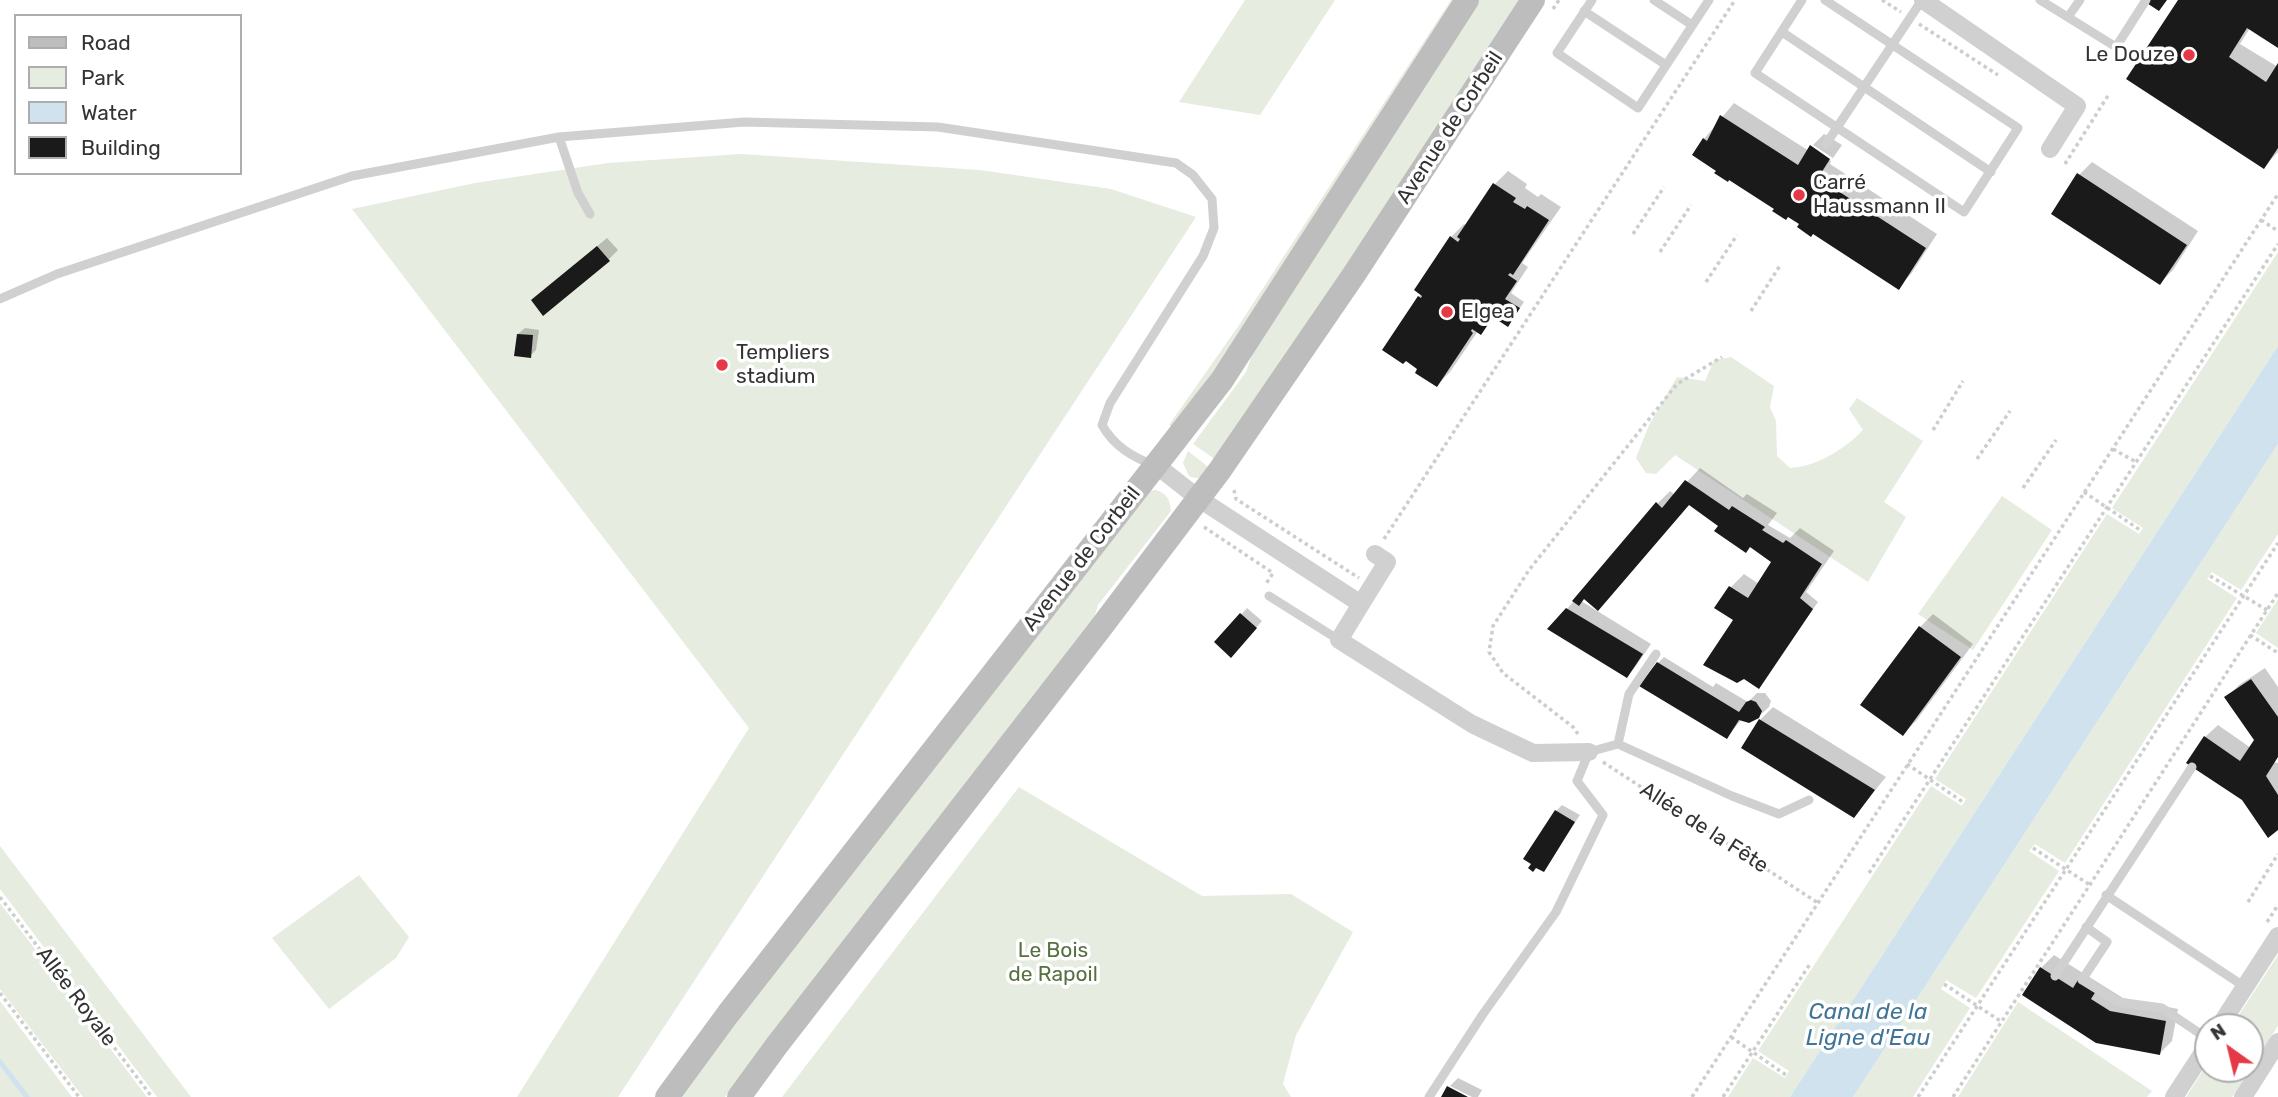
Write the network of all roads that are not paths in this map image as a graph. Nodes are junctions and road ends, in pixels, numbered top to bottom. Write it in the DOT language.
graph roads {
  1 [pos="1468,0"];
  2 [pos="1533,0"];
  3 [pos="1592,0"];
  4 [pos="1654,0"];
  5 [pos="1709,0"];
  6 [pos="1802,0"];
  7 [pos="1825,0"];
  8 [pos="1923,0"];
  9 [pos="2040,0"];
  10 [pos="2080,0"];
  11 [pos="2146,0"];
  12 [pos="1584,11"];
  13 [pos="2068,17"];
  14 [pos="1692,25"];
  15 [pos="1782,32"];
  16 [pos="1893,45"];
  17 [pos="1666,65"];
  18 [pos="1865,86"];
  19 [pos="1837,128"];
  20 [pos="559,137"];
  21 [pos="1826,144"];
  22 [pos="2050,149"];
  23 [pos="1991,172"];
  24 [pos="590,214"];
  25 [pos="0,299"];
  26 [pos="1156,466"];
  27 [pos="1198,498"];
  28 [pos="1375,554"];
  29 [pos="1269,596"];
  30 [pos="1354,600"];
  31 [pos="1339,640"];
  32 [pos="1656,654"];
  33 [pos="1618,744"];
  34 [pos="1589,752"];
  35 [pos="2192,767"];
  36 [pos="1809,800"];
  37 [pos="2106,895"];
  38 [pos="2086,928"];
  39 [pos="2278,936"];
  40 [pos="2054,976"];
  41 [pos="2245,988"];
  42 [pos="2229,1013"];
  43 [pos="2194,1030"];
  44 [pos="2278,1042"];
  45 [pos="2194,1066"];
  46 [pos="667,1097"];
  47 [pos="739,1097"];
  48 [pos="1429,1097"];
  49 [pos="2174,1097"];
  50 [pos="2243,1097"];
  1 -- 26 [label="main road, Avenue de Corbeil"];
  2 -- 27 [label="main road, Avenue de Corbeil"];
  3 -- 12 [label="lane"];
  4 -- 14 [label="lane"];
  5 -- 14 [label="lane"];
  6 -- 15 [label="lane"];
  7 -- 16 [label="lane"];
  8 -- 16 [label="lane"];
  8 -- 22 [label="street"];
  9 -- 13 [label="lane"];
  10 -- 13 [label="lane"];
  11 -- 13 [label="lane"];
  12 -- 17 [label="lane"];
  12 -- 17 [label="lane"];
  14 -- 17 [label="lane"];
  15 -- 18 [label="lane"];
  15 -- 19 [label="lane"];
  16 -- 18 [label="lane"];
  16 -- 23 [label="lane"];
  18 -- 19 [label="lane"];
  18 -- 23 [label="lane"];
  19 -- 21 [label="lane"];
  19 -- 23 [label="lane"];
  20 -- 24 [label="lane"];
  20 -- 25 [label="lane"];
  20 -- 26 [label="lane"];
  26 -- 27 [label="street"];
  26 -- 46 [label="main road, Avenue de Corbeil"];
  27 -- 30 [label="street"];
  27 -- 47 [label="main road, Avenue de Corbeil"];
  28 -- 30 [label="street"];
  29 -- 31 [label="lane"];
  30 -- 31 [label="street"];
  31 -- 34 [label="street"];
  32 -- 33 [label="lane"];
  33 -- 34 [label="lane"];
  33 -- 36 [label="lane"];
  34 -- 48 [label="lane"];
  35 -- 37 [label="lane"];
  37 -- 38 [label="lane"];
  37 -- 41 [label="lane"];
  38 -- 40 [label="lane"];
  38 -- 43 [label="lane"];
  39 -- 41 [label="street"];
  41 -- 42 [label="street"];
  44 -- 50 [label="street"];
  45 -- 49 [label="street"];
}
